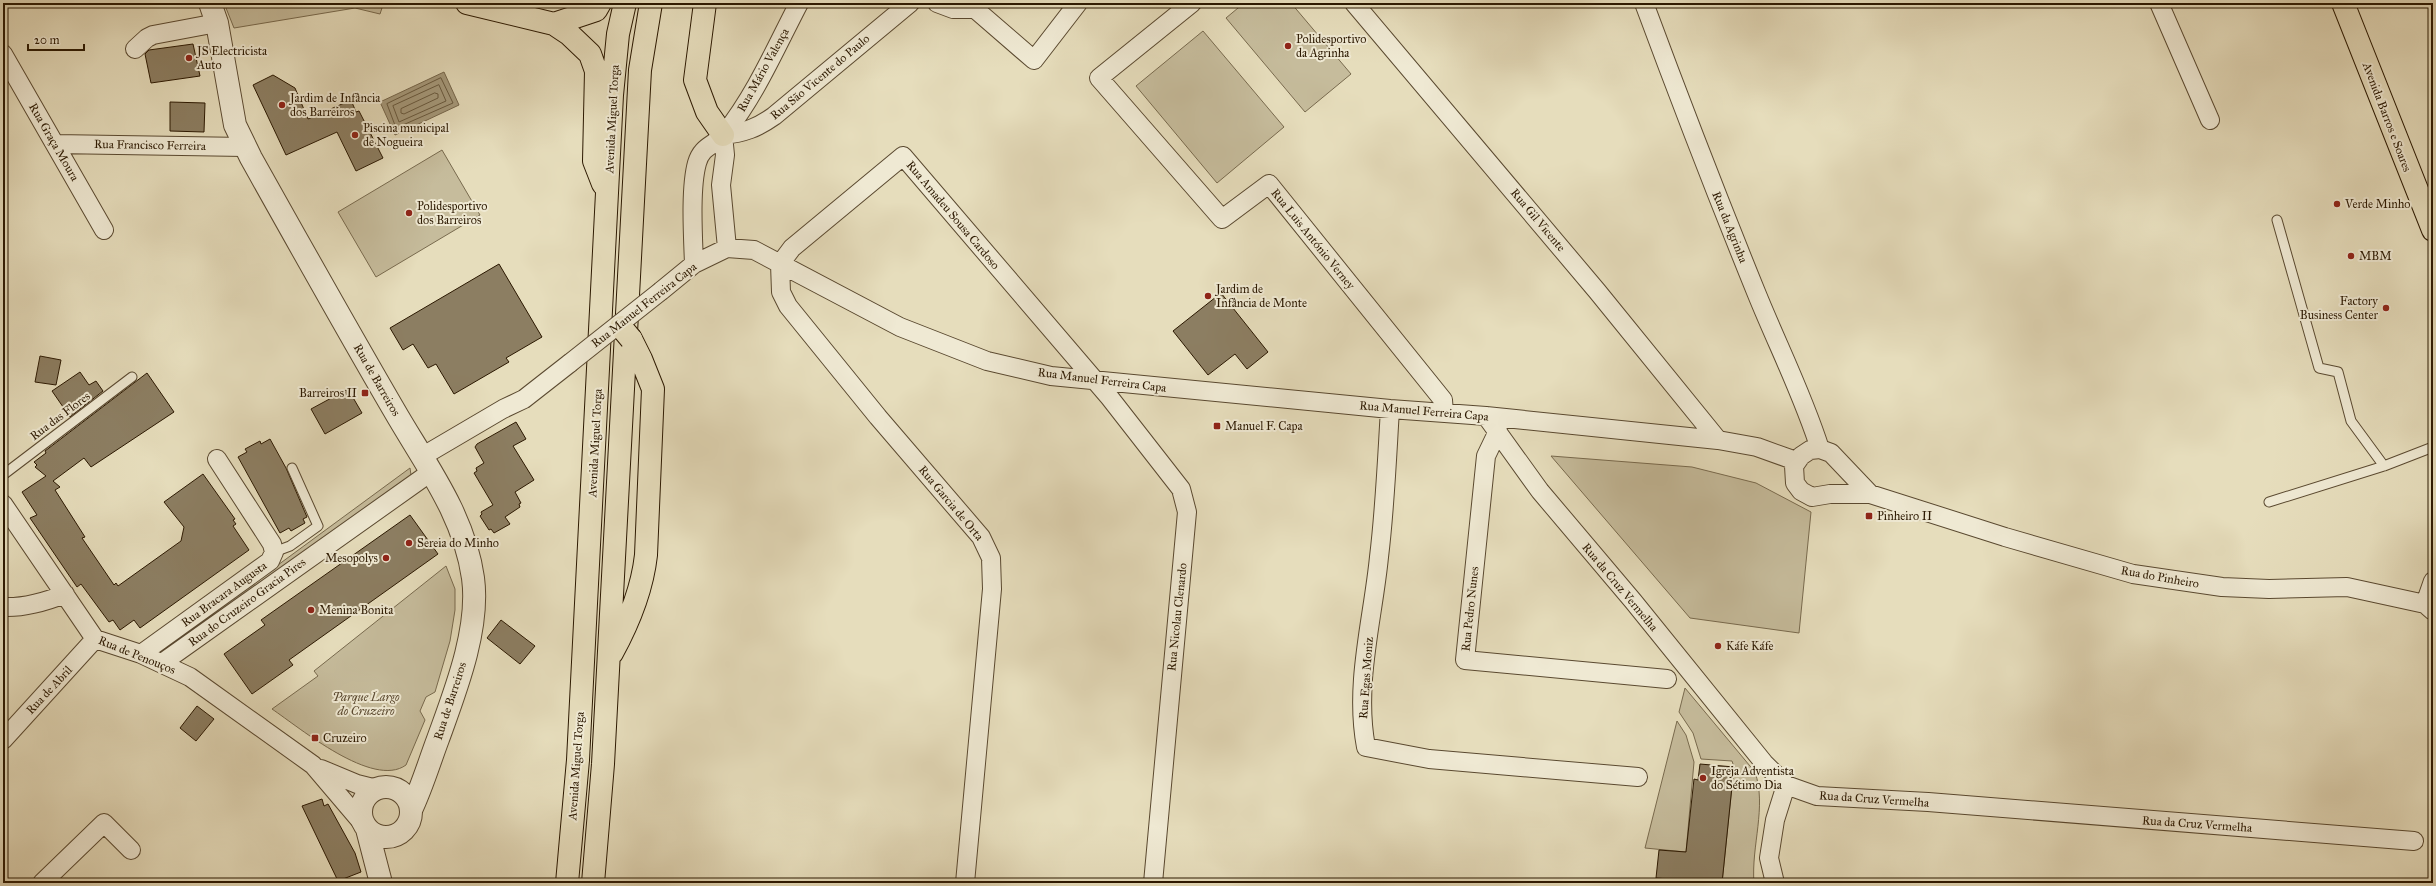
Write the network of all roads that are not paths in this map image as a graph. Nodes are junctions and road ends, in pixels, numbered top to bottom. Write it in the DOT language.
graph roads {
  1 [pos="210,3"];
  2 [pos="467,3"];
  3 [pos="600,3"];
  4 [pos="625,3"];
  5 [pos="651,3"];
  6 [pos="705,3"];
  7 [pos="799,3"];
  8 [pos="910,3"];
  9 [pos="937,3"];
  10 [pos="1078,3"];
  11 [pos="1192,3"];
  12 [pos="1354,3"];
  13 [pos="1644,3"];
  14 [pos="2159,3"];
  15 [pos="2343,3"];
  16 [pos="977,6"];
  17 [pos="217,23"];
  18 [pos="554,24"];
  19 [pos="135,49"];
  20 [pos="3,54"];
  21 [pos="2210,120"];
  22 [pos="724,135"];
  23 [pos="54,144"];
  24 [pos="245,147"];
  25 [pos="607,206"];
  26 [pos="2277,220"];
  27 [pos="104,230"];
  28 [pos="2433,230"];
  29 [pos="727,248"];
  30 [pos="694,264"];
  31 [pos="780,264"];
  32 [pos="624,330"];
  33 [pos="132,377"];
  34 [pos="1095,380"];
  35 [pos="1390,409"];
  36 [pos="1444,413"];
  37 [pos="1486,416"];
  38 [pos="1498,432"];
  39 [pos="1718,440"];
  40 [pos="2433,447"];
  41 [pos="1820,449"];
  42 [pos="217,459"];
  43 [pos="1796,461"];
  44 [pos="1840,462"];
  45 [pos="427,464"];
  46 [pos="2384,466"];
  47 [pos="292,468"];
  48 [pos="3,475"];
  49 [pos="1830,494"];
  50 [pos="1870,494"];
  51 [pos="2269,502"];
  52 [pos="3,504"];
  53 [pos="274,552"];
  54 [pos="2433,581"];
  55 [pos="65,594"];
  56 [pos="3,607"];
  57 [pos="2429,607"];
  58 [pos="95,639"];
  59 [pos="141,654"];
  60 [pos="609,660"];
  61 [pos="162,663"];
  62 [pos="1667,679"];
  63 [pos="3,740"];
  64 [pos="313,765"];
  65 [pos="428,765"];
  66 [pos="1638,777"];
  67 [pos="1786,785"];
  68 [pos="387,789"];
  69 [pos="411,810"];
  70 [pos="366,827"];
  71 [pos="400,834"];
  72 [pos="2414,841"];
  73 [pos="131,850"];
  74 [pos="42,883"];
  75 [pos="381,883"];
  76 [pos="567,883"];
  77 [pos="593,883"];
  78 [pos="965,883"];
  79 [pos="1153,883"];
  80 [pos="1775,883"];
  1 -- 17 [label="street, Rua de Barreiros"];
  2 -- 18 [label="main road"];
  3 -- 18 [label="main road"];
  4 -- 25 [label="main road, Avenida Miguel Torga"];
  5 -- 60 [label="main road"];
  6 -- 22 [label="main road"];
  7 -- 22 [label="street, Rua Mário Valença"];
  8 -- 22 [label="street, Rua São Vicente do Paulo"];
  9 -- 16 [label="street"];
  10 -- 16 [label="street"];
  11 -- 36 [label="street, Rua Luis António Verney"];
  12 -- 39 [label="street, Rua Gil Vicente"];
  13 -- 41 [label="street, Rua da Agrinha"];
  14 -- 21 [label="street"];
  15 -- 28 [label="main road, Avenida Barros e Soares"];
  17 -- 19 [label="street"];
  17 -- 24 [label="street, Rua de Barreiros"];
  18 -- 25 [label="main road"];
  20 -- 23 [label="street, Rua Graça Moura"];
  22 -- 29 [label="street"];
  22 -- 30 [label="street"];
  23 -- 24 [label="street, Rua Francisco Ferreira"];
  23 -- 27 [label="street, Rua Graça Moura"];
  24 -- 45 [label="street, Rua de Barreiros"];
  25 -- 76 [label="main road, Avenida Miguel Torga"];
  26 -- 46 [label="lane"];
  29 -- 30 [label="street, Rua Manuel Ferreira Capa"];
  29 -- 31 [label="street, Rua Manuel Ferreira Capa"];
  30 -- 32 [label="street, Rua Manuel Ferreira Capa, bridge"];
  31 -- 34 [label="street, Rua Manuel Ferreira Capa"];
  31 -- 34 [label="street, Rua Amadeu Sousa Cardoso"];
  31 -- 78 [label="street, Rua Garcia de Orta"];
  32 -- 45 [label="street, Rua Manuel Ferreira Capa, bridge"];
  32 -- 60 [label="main road"];
  33 -- 48 [label="lane, Rua das Flores"];
  34 -- 35 [label="street, Rua Manuel Ferreira Capa"];
  34 -- 79 [label="street, Rua Nicolau Clenardo"];
  35 -- 36 [label="street, Rua Manuel Ferreira Capa"];
  35 -- 66 [label="street, Rua Egas Moniz"];
  36 -- 37 [label="street, Rua Manuel Ferreira Capa"];
  37 -- 38 [label="street, Rua da Cruz Vermelha"];
  37 -- 39 [label="street, Rua Manuel Ferreira Capa"];
  38 -- 62 [label="street, Rua Pedro Nunes"];
  38 -- 67 [label="street, Rua da Cruz Vermelha"];
  39 -- 43 [label="street, Rua Manuel Ferreira Capa"];
  40 -- 46 [label="lane"];
  41 -- 43 [label="street"];
  41 -- 44 [label="street, Rua do Pinheiro"];
  42 -- 53 [label="street, Rua Bracara Augusta"];
  43 -- 49 [label="street, Rua do Pinheiro"];
  44 -- 49 [label="street"];
  44 -- 50 [label="street, Rua do Pinheiro"];
  45 -- 61 [label="street, Rua do Cruzeiro Gracia Pires"];
  45 -- 65 [label="street, Rua de Barreiros"];
  46 -- 51 [label="lane"];
  47 -- 53 [label="lane"];
  49 -- 50 [label="street, Rua do Pinheiro"];
  50 -- 57 [label="street, Rua do Pinheiro"];
  52 -- 55 [label="street, Rua de Penouços"];
  53 -- 59 [label="street, Rua Bracara Augusta"];
  54 -- 57 [label="street"];
  55 -- 56 [label="street"];
  55 -- 58 [label="street, Rua de Penouços"];
  58 -- 59 [label="street, Rua de Penouços"];
  58 -- 63 [label="street, Rua de Abril"];
  59 -- 61 [label="street, Rua de Penouços"];
  60 -- 77 [label="main road"];
  61 -- 64 [label="street, Rua de Penouços"];
  64 -- 68 [label="street, Rua de Penouços"];
  64 -- 70 [label="street, Rua de Penouços"];
  65 -- 68 [label="street, Rua de Barreiros"];
  65 -- 69 [label="street, Rua de Barreiros"];
  67 -- 72 [label="street, Rua da Cruz Vermelha"];
  67 -- 80 [label="street"];
  68 -- 69 [label="street"];
  68 -- 70 [label="street"];
  69 -- 71 [label="street"];
  70 -- 71 [label="street"];
  70 -- 75 [label="street"];
  71 -- 75 [label="street"];
  73 -- 74 [label="street"];
}
